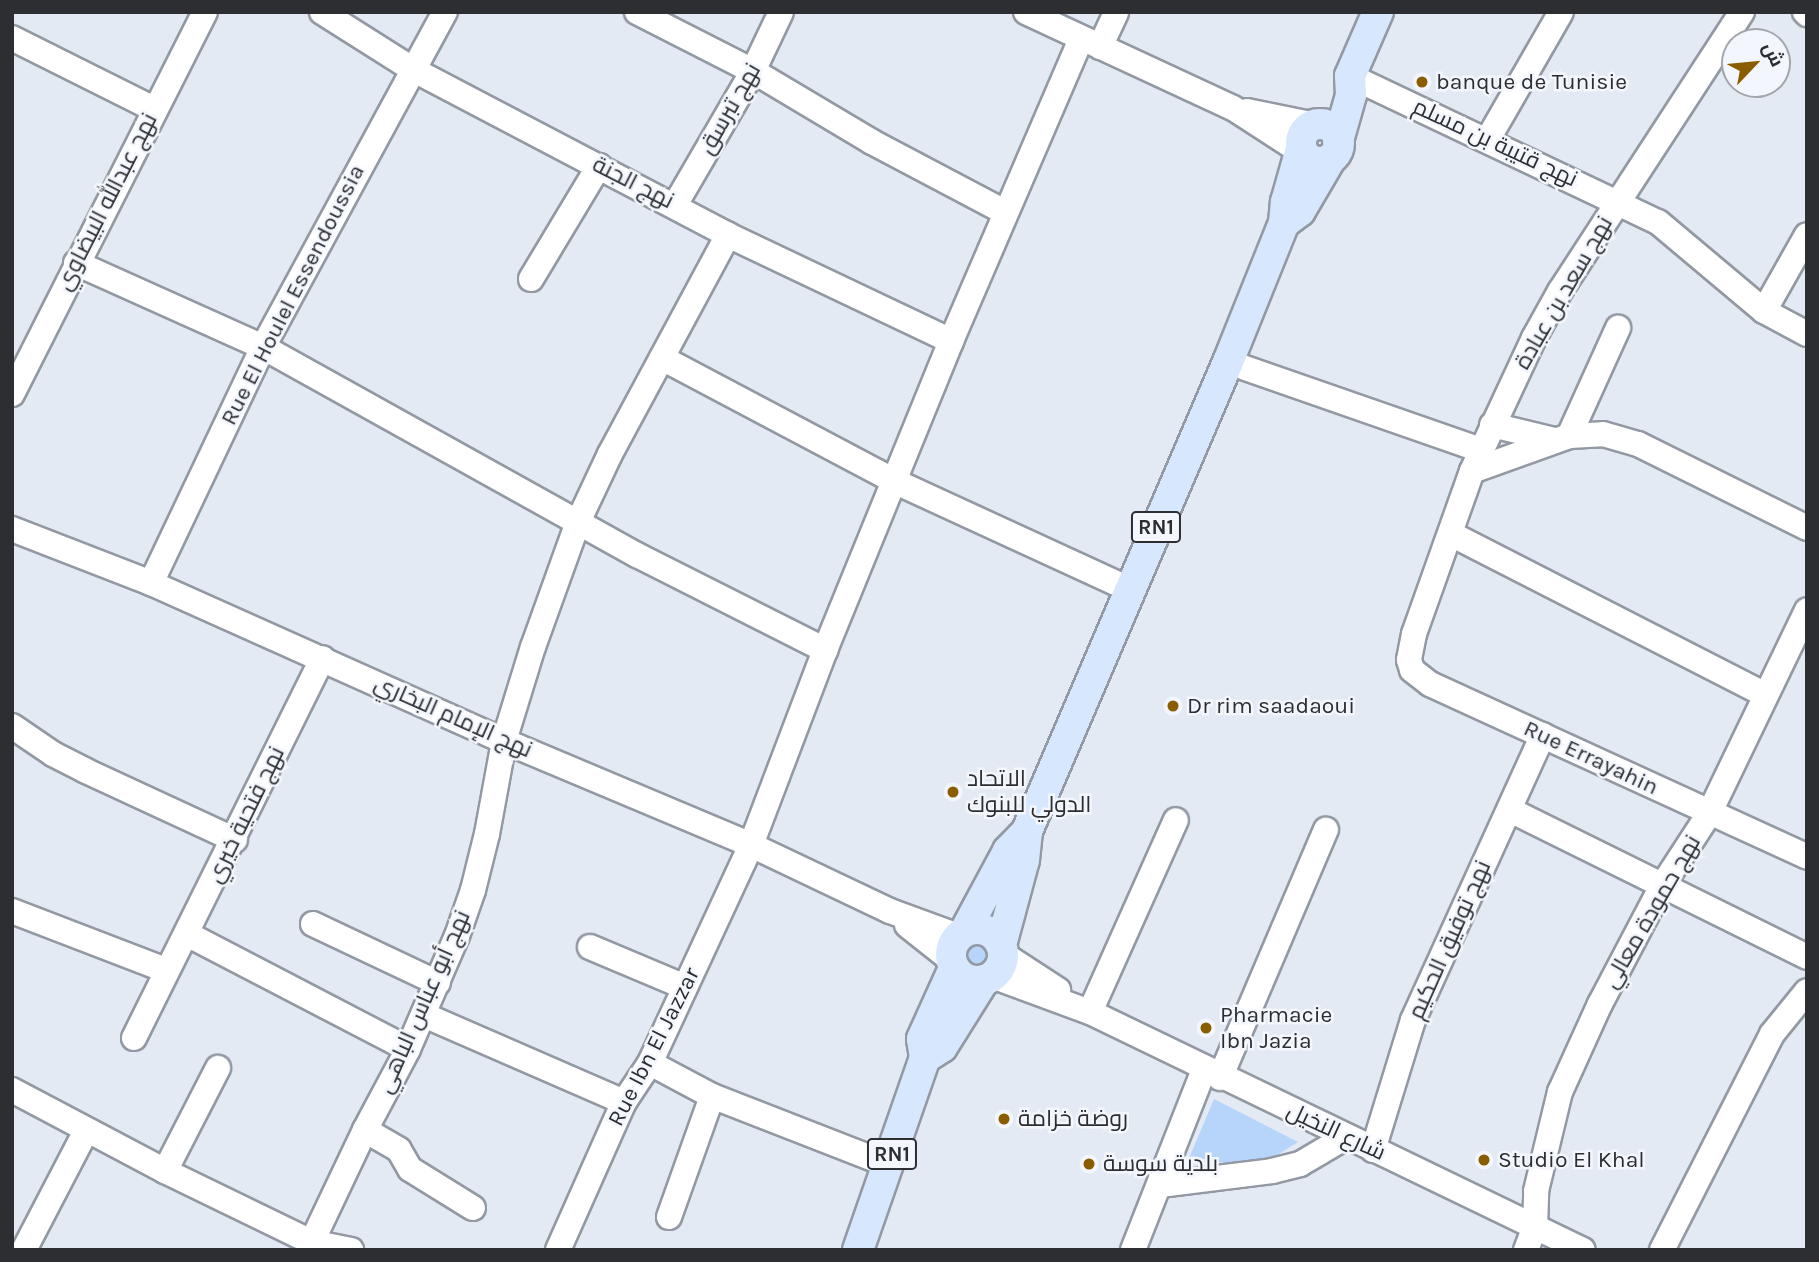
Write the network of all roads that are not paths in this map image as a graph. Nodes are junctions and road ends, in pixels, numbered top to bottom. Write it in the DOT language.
graph roads {
  1 [pos="205,12"];
  2 [pos="322,12"];
  3 [pos="445,12"];
  4 [pos="637,12"];
  5 [pos="781,12"];
  6 [pos="1026,12"];
  7 [pos="1116,12"];
  8 [pos="1378,12"];
  9 [pos="1562,12"];
  10 [pos="1735,15"];
  11 [pos="12,38"];
  12 [pos="1091,43"];
  13 [pos="412,69"];
  14 [pos="753,71"];
  15 [pos="1350,76"];
  16 [pos="154,109"];
  17 [pos="1488,139"];
  18 [pos="1315,146"];
  19 [pos="599,166"];
  20 [pos="1619,201"];
  21 [pos="676,205"];
  22 [pos="1005,212"];
  23 [pos="728,235"];
  24 [pos="1807,235"];
  25 [pos="76,262"];
  26 [pos="531,279"];
  27 [pos="1764,311"];
  28 [pos="1618,328"];
  29 [pos="1807,334"];
  30 [pos="951,341"];
  31 [pos="263,347"];
  32 [pos="662,359"];
  33 [pos="1228,362"];
  34 [pos="12,394"];
  35 [pos="1492,425"];
  36 [pos="1562,438"];
  37 [pos="1477,460"];
  38 [pos="894,481"];
  39 [pos="578,522"];
  40 [pos="1807,528"];
  41 [pos="12,529"];
  42 [pos="1451,534"];
  43 [pos="151,583"];
  44 [pos="1129,589"];
  45 [pos="1807,610"];
  46 [pos="1414,634"];
  47 [pos="825,650"];
  48 [pos="323,658"];
  49 [pos="1763,694"];
  50 [pos="12,726"];
  51 [pos="1543,735"];
  52 [pos="504,741"];
  53 [pos="1510,810"];
  54 [pos="1709,814"];
  55 [pos="1176,820"];
  56 [pos="1326,830"];
  57 [pos="1027,831"];
  58 [pos="234,840"];
  59 [pos="751,845"];
  60 [pos="1807,857"];
  61 [pos="1662,886"];
  62 [pos="12,911"];
  63 [pos="313,924"];
  64 [pos="187,934"];
  65 [pos="590,947"];
  66 [pos="957,949"];
  67 [pos="1807,957"];
  68 [pos="995,964"];
  69 [pos="166,970"];
  70 [pos="438,983"];
  71 [pos="685,988"];
  72 [pos="1807,992"];
  73 [pos="1090,1012"];
  74 [pos="424,1014"];
  75 [pos="134,1038"];
  76 [pos="408,1049"];
  77 [pos="925,1058"];
  78 [pos="650,1063"];
  79 [pos="218,1068"];
  80 [pos="1212,1074"];
  81 [pos="12,1090"];
  82 [pos="712,1096"];
  83 [pos="624,1102"];
  84 [pos="365,1130"];
  85 [pos="86,1131"];
  86 [pos="1346,1137"];
  87 [pos="1373,1150"];
  88 [pos="889,1165"];
  89 [pos="165,1171"];
  90 [pos="1160,1185"];
  91 [pos="473,1208"];
  92 [pos="669,1217"];
  93 [pos="1530,1238"];
  94 [pos="309,1246"];
  95 [pos="24,1250"];
  96 [pos="351,1250"];
  97 [pos="558,1250"];
  98 [pos="858,1250"];
  99 [pos="1133,1250"];
  100 [pos="1583,1250"];
  101 [pos="1662,1250"];
  1 -- 16 [label="street, نهج عبدالله البيضاوي"];
  2 -- 13 [label="street, نهج الجنة"];
  3 -- 13 [label="street, Rue El Houlel Essendoussia"];
  4 -- 14 [label="street"];
  5 -- 14 [label="street, نهج تبرسق"];
  6 -- 12 [label="street"];
  7 -- 12 [label="street, Rue Ibn El Jazzar"];
  8 -- 15 [label="main road, RN1"];
  9 -- 17 [label="street"];
  10 -- 20 [label="street, نهج سعد بن عبادة"];
  11 -- 16 [label="street"];
  12 -- 18 [label="street"];
  12 -- 22 [label="street, Rue Ibn El Jazzar"];
  13 -- 19 [label="street, نهج الجنة"];
  13 -- 31 [label="street, Rue El Houlel Essendoussia"];
  14 -- 21 [label="street, نهج تبرسق"];
  14 -- 22 [label="street"];
  15 -- 17 [label="street, نهج قتيبة بن مسلم"];
  15 -- 18 [label="main road, RN1"];
  16 -- 25 [label="street, نهج عبدالله البيضاوي"];
  17 -- 20 [label="street, نهج قتيبة بن مسلم"];
  18 -- 33 [label="main road, RN1"];
  19 -- 21 [label="street, نهج الجنة"];
  19 -- 26 [label="street"];
  20 -- 27 [label="street, نهج قتيبة بن مسلم"];
  20 -- 35 [label="street, نهج سعد بن عبادة"];
  21 -- 23 [label="street, نهج الجنة"];
  22 -- 30 [label="street, Rue Ibn El Jazzar"];
  23 -- 30 [label="street, نهج الجنة"];
  23 -- 32 [label="street, نهج أبو عباس الباهي"];
  24 -- 27 [label="street"];
  25 -- 31 [label="street"];
  25 -- 34 [label="street, نهج عبدالله البيضاوي"];
  27 -- 29 [label="street, نهج قتيبة بن مسلم"];
  28 -- 36 [label="street"];
  30 -- 38 [label="street, Rue Ibn El Jazzar"];
  31 -- 39 [label="street"];
  31 -- 43 [label="street, Rue El Houlel Essendoussia"];
  32 -- 38 [label="street"];
  32 -- 39 [label="street, نهج أبو عباس الباهي"];
  33 -- 37 [label="street"];
  33 -- 44 [label="main road, RN1"];
  35 -- 36 [label="street"];
  35 -- 37 [label="street, نهج سعد بن عبادة"];
  36 -- 37 [label="street"];
  36 -- 40 [label="street"];
  37 -- 42 [label="street, نهج سعد بن عبادة"];
  38 -- 44 [label="street"];
  38 -- 47 [label="street, Rue Ibn El Jazzar"];
  39 -- 47 [label="street"];
  39 -- 52 [label="street, نهج أبو عباس الباهي"];
  41 -- 43 [label="street, نهج الإمام البخاري"];
  42 -- 46 [label="street, نهج سعد بن عبادة"];
  42 -- 49 [label="street"];
  43 -- 48 [label="street, نهج الإمام البخاري"];
  44 -- 57 [label="main road, RN1"];
  45 -- 49 [label="street, نهج حمودة معالي"];
  46 -- 51 [label="street, Rue Errayahin"];
  47 -- 59 [label="street, Rue Ibn El Jazzar"];
  48 -- 52 [label="street, نهج الإمام البخاري"];
  48 -- 58 [label="street, نهج فتحية خيري"];
  49 -- 54 [label="street, نهج حمودة معالي"];
  50 -- 58 [label="street"];
  51 -- 53 [label="street, نهج توفيق الحكيم"];
  51 -- 54 [label="street, Rue Errayahin"];
  52 -- 59 [label="street, نهج الإمام البخاري"];
  52 -- 70 [label="street, نهج أبو عباس الباهي"];
  53 -- 61 [label="street"];
  53 -- 87 [label="street, نهج توفيق الحكيم"];
  54 -- 60 [label="street, Rue Errayahin"];
  54 -- 61 [label="street, نهج حمودة معالي"];
  55 -- 73 [label="street"];
  56 -- 80 [label="street"];
  57 -- 66 [label="main road, RN1"];
  57 -- 68 [label="main road, RN1"];
  58 -- 64 [label="street, نهج فتحية خيري"];
  59 -- 66 [label="street, نهج الإمام البخاري"];
  59 -- 71 [label="street, Rue Ibn El Jazzar"];
  61 -- 67 [label="street"];
  61 -- 93 [label="street, نهج حمودة معالي"];
  62 -- 69 [label="street"];
  63 -- 70 [label="street"];
  64 -- 69 [label="street, نهج فتحية خيري"];
  64 -- 76 [label="street"];
  65 -- 71 [label="street"];
  66 -- 68 [label="main road"];
  66 -- 68 [label="main road"];
  66 -- 77 [label="main road, RN1"];
  68 -- 73 [label="street, شارع النخيل"];
  68 -- 77 [label="main road, RN1"];
  69 -- 75 [label="street, نهج فتحية خيري"];
  70 -- 74 [label="street, نهج أبو عباس الباهي"];
  71 -- 78 [label="street, Rue Ibn El Jazzar"];
  72 -- 101 [label="street"];
  73 -- 80 [label="street, شارع النخيل"];
  74 -- 76 [label="street, نهج أبو عباس الباهي"];
  74 -- 83 [label="street"];
  76 -- 84 [label="street, نهج أبو عباس الباهي"];
  77 -- 88 [label="main road, RN1"];
  78 -- 82 [label="street"];
  78 -- 83 [label="street, Rue Ibn El Jazzar"];
  79 -- 89 [label="street"];
  80 -- 86 [label="street, شارع النخيل"];
  80 -- 90 [label="street"];
  81 -- 85 [label="street"];
  82 -- 88 [label="street"];
  82 -- 92 [label="street"];
  83 -- 97 [label="street, Rue Ibn El Jazzar"];
  84 -- 91 [label="street"];
  84 -- 94 [label="street, نهج أبو عباس الباهي"];
  85 -- 89 [label="street"];
  85 -- 95 [label="street"];
  86 -- 87 [label="street, شارع النخيل"];
  86 -- 90 [label="street"];
  87 -- 93 [label="street, شارع النخيل"];
  88 -- 98 [label="main road, RN1"];
  89 -- 94 [label="street"];
  90 -- 99 [label="street"];
  93 -- 100 [label="street, شارع النخيل"];
  94 -- 96 [label="street"];
}
